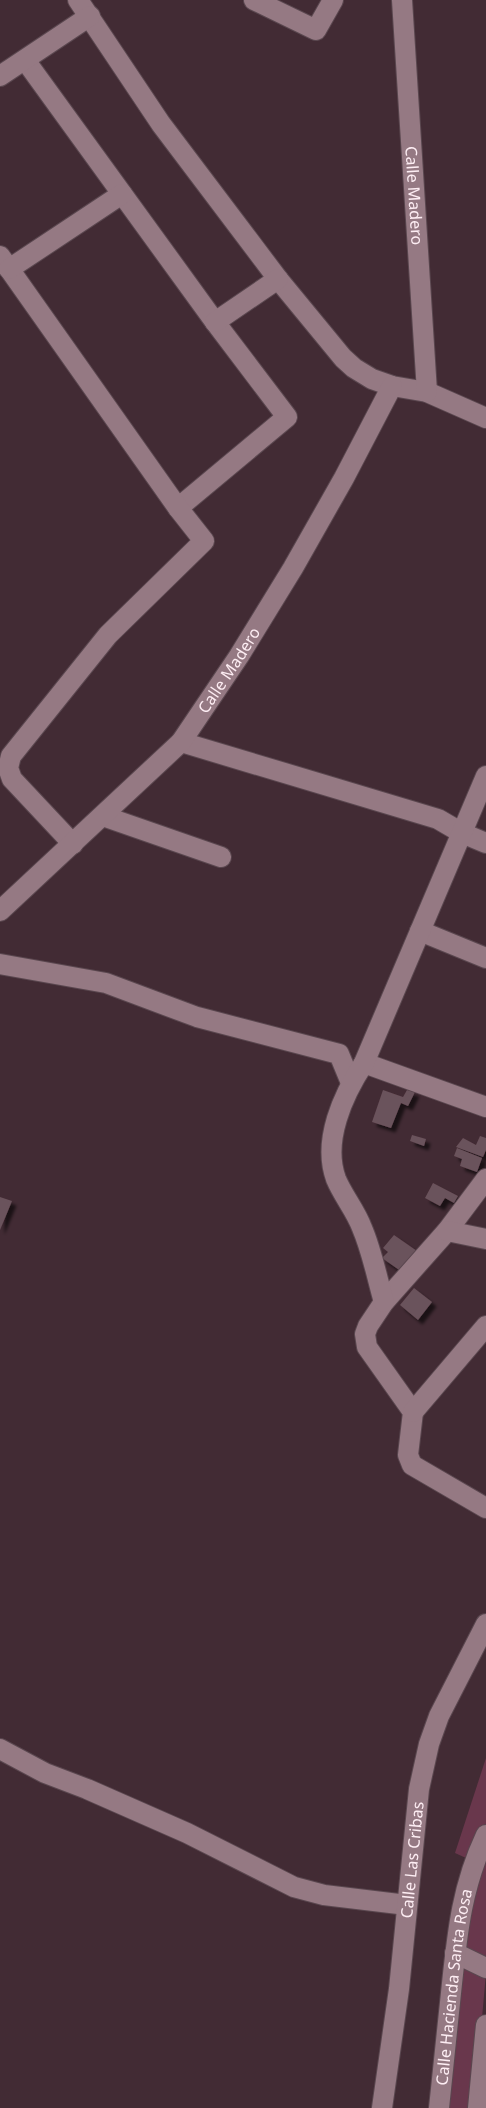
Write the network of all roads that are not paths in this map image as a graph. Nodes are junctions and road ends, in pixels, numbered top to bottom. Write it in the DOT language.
graph roads {
  1 [pos="254,0"];
  2 [pos="333,0"];
  3 [pos="402,0"];
  4 [pos="84,8"];
  5 [pos="25,60"];
  6 [pos="0,76"];
  7 [pos="122,194"];
  8 [pos="5,262"];
  9 [pos="278,279"];
  10 [pos="215,322"];
  11 [pos="392,386"];
  12 [pos="427,392"];
  13 [pos="486,418"];
  14 [pos="178,508"];
  15 [pos="181,742"];
  16 [pos="5,758"];
  17 [pos="486,776"];
  18 [pos="102,816"];
  19 [pos="462,833"];
  20 [pos="486,843"];
  21 [pos="73,844"];
  22 [pos="221,857"];
  23 [pos="4,908"];
  24 [pos="420,931"];
  25 [pos="486,958"];
  26 [pos="0,964"];
  27 [pos="364,1064"];
  28 [pos="351,1083"];
  29 [pos="486,1107"];
  30 [pos="486,1179"];
  31 [pos="447,1231"];
  32 [pos="486,1239"];
  33 [pos="384,1302"];
  34 [pos="486,1326"];
  35 [pos="413,1412"];
  36 [pos="486,1508"];
  37 [pos="486,1624"];
  38 [pos="0,1749"];
  39 [pos="486,1835"];
  40 [pos="481,1860"];
  41 [pos="407,1905"];
  42 [pos="455,1953"];
  43 [pos="486,1968"];
  44 [pos="486,2025"];
  45 [pos="382,2108"];
  46 [pos="439,2108"];
  47 [pos="478,2108"];
  1 -- 2 [label="street"];
  3 -- 12 [label="street, Calle Madero"];
  4 -- 5 [label="street"];
  4 -- 9 [label="street"];
  5 -- 6 [label="street"];
  5 -- 7 [label="street"];
  7 -- 8 [label="street"];
  7 -- 10 [label="street"];
  8 -- 14 [label="street"];
  9 -- 10 [label="street"];
  9 -- 11 [label="street"];
  10 -- 14 [label="street"];
  11 -- 12 [label="street"];
  11 -- 15 [label="street, Calle Madero"];
  12 -- 13 [label="street"];
  14 -- 16 [label="street"];
  15 -- 18 [label="street, Calle Madero"];
  15 -- 19 [label="street"];
  16 -- 21 [label="street"];
  17 -- 19 [label="street"];
  18 -- 21 [label="street, Calle Madero"];
  18 -- 22 [label="street"];
  19 -- 20 [label="street"];
  19 -- 24 [label="street"];
  21 -- 23 [label="street, Calle Madero"];
  24 -- 25 [label="street"];
  24 -- 27 [label="street"];
  26 -- 28 [label="street"];
  27 -- 28 [label="street"];
  27 -- 29 [label="street"];
  28 -- 33 [label="street"];
  30 -- 31 [label="street"];
  31 -- 32 [label="street"];
  31 -- 33 [label="street"];
  33 -- 35 [label="street"];
  34 -- 35 [label="street"];
  35 -- 36 [label="street"];
  37 -- 41 [label="street, Calle Las Cribas"];
  38 -- 41 [label="street"];
  39 -- 40 [label="street, Calle Hacienda Santa Rosa"];
  40 -- 42 [label="street, Calle Hacienda Santa Rosa"];
  41 -- 45 [label="street, Calle Las Cribas"];
  42 -- 43 [label="street"];
  42 -- 46 [label="street, Calle Hacienda Santa Rosa"];
  44 -- 47 [label="street"];
}
